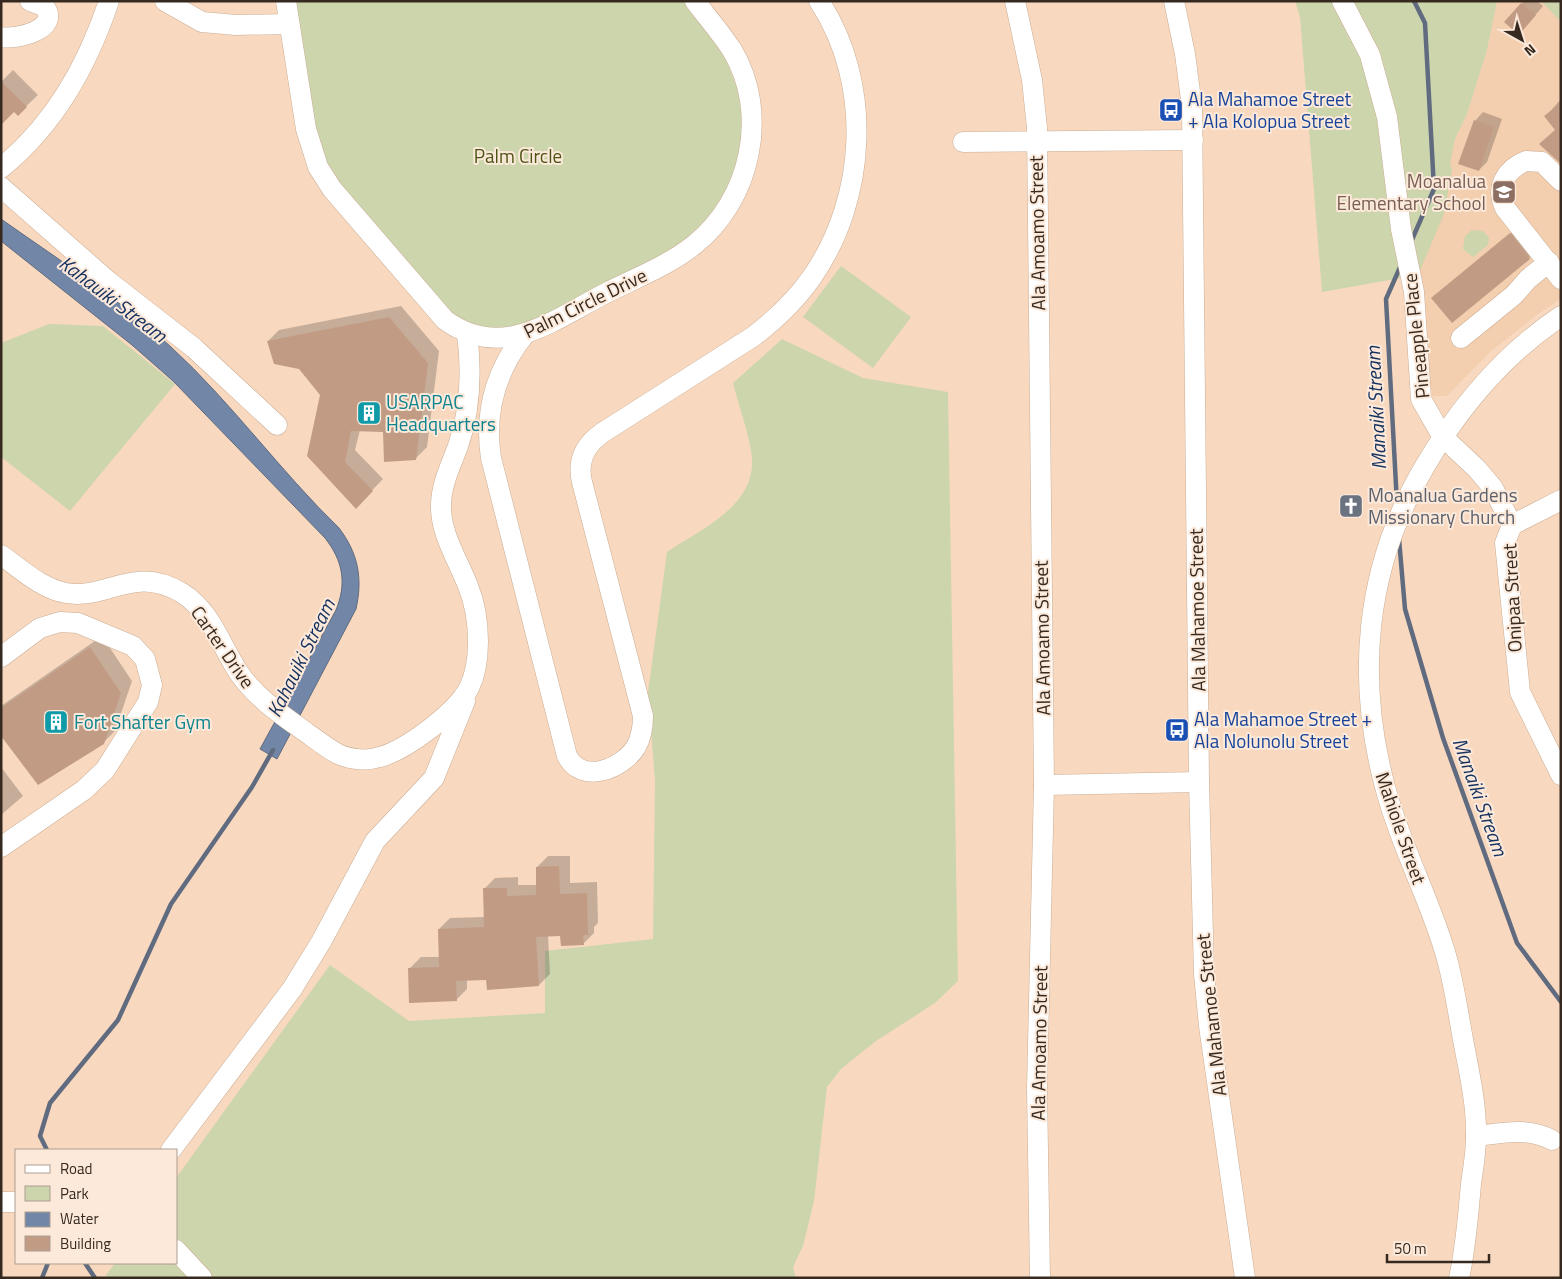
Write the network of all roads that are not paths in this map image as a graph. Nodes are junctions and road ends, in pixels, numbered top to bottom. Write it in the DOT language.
graph roads {
  1 [pos="30,1"];
  2 [pos="109,1"];
  3 [pos="165,1"];
  4 [pos="286,1"];
  5 [pos="695,1"];
  6 [pos="819,1"];
  7 [pos="1015,1"];
  8 [pos="1174,1"];
  9 [pos="1342,1"];
  10 [pos="289,24"];
  11 [pos="1,37"];
  12 [pos="1192,140"];
  13 [pos="1036,141"];
  14 [pos="963,142"];
  15 [pos="1,168"];
  16 [pos="1561,181"];
  17 [pos="1,187"];
  18 [pos="1549,262"];
  19 [pos="1561,279"];
  20 [pos="1561,316"];
  21 [pos="467,333"];
  22 [pos="524,335"];
  23 [pos="1461,338"];
  24 [pos="470,392"];
  25 [pos="492,399"];
  26 [pos="278,425"];
  27 [pos="1442,436"];
  28 [pos="1561,500"];
  29 [pos="1512,525"];
  30 [pos="1,555"];
  31 [pos="1,657"];
  32 [pos="470,687"];
  33 [pos="423,732"];
  34 [pos="446,751"];
  35 [pos="1561,775"];
  36 [pos="1199,782"];
  37 [pos="1044,785"];
  38 [pos="1,847"];
  39 [pos="1476,1136"];
  40 [pos="1552,1140"];
  41 [pos="172,1149"];
  42 [pos="1,1202"];
  43 [pos="15,1202"];
  44 [pos="178,1252"];
  45 [pos="202,1278"];
  46 [pos="1040,1278"];
  47 [pos="1245,1278"];
  48 [pos="1459,1278"];
  1 -- 11 [label="street"];
  2 -- 15 [label="street"];
  3 -- 10 [label="street"];
  4 -- 10 [label="street, Palm Circle Drive"];
  5 -- 22 [label="street, Palm Circle Drive"];
  6 -- 25 [label="street"];
  7 -- 13 [label="street, Ala Amoamo Street"];
  8 -- 12 [label="street, Ala Mahamoe Street"];
  9 -- 27 [label="street, Pineapple Place"];
  10 -- 21 [label="street, Palm Circle Drive"];
  12 -- 13 [label="street"];
  12 -- 36 [label="street, Ala Mahamoe Street"];
  13 -- 14 [label="street"];
  13 -- 37 [label="street, Ala Amoamo Street"];
  16 -- 18 [label="street"];
  17 -- 26 [label="street"];
  18 -- 19 [label="street"];
  18 -- 23 [label="street"];
  20 -- 27 [label="street, Mahiole Street"];
  21 -- 22 [label="street, Palm Circle Drive"];
  21 -- 24 [label="street, Carter Drive"];
  22 -- 25 [label="street"];
  24 -- 25 [label="street"];
  24 -- 32 [label="street, Carter Drive"];
  27 -- 29 [label="street, Onipaa Street"];
  27 -- 39 [label="street, Mahiole Street"];
  28 -- 29 [label="street"];
  29 -- 35 [label="street, Onipaa Street"];
  30 -- 33 [label="street, Carter Drive"];
  31 -- 38 [label="street"];
  32 -- 33 [label="street, Carter Drive"];
  32 -- 34 [label="street"];
  33 -- 34 [label="street"];
  34 -- 41 [label="street"];
  36 -- 37 [label="street"];
  36 -- 47 [label="street, Ala Mahamoe Street"];
  37 -- 46 [label="street, Ala Amoamo Street"];
  39 -- 40 [label="street"];
  39 -- 48 [label="street, Mahiole Street"];
  42 -- 43 [label="street"];
  44 -- 45 [label="street"];
}
